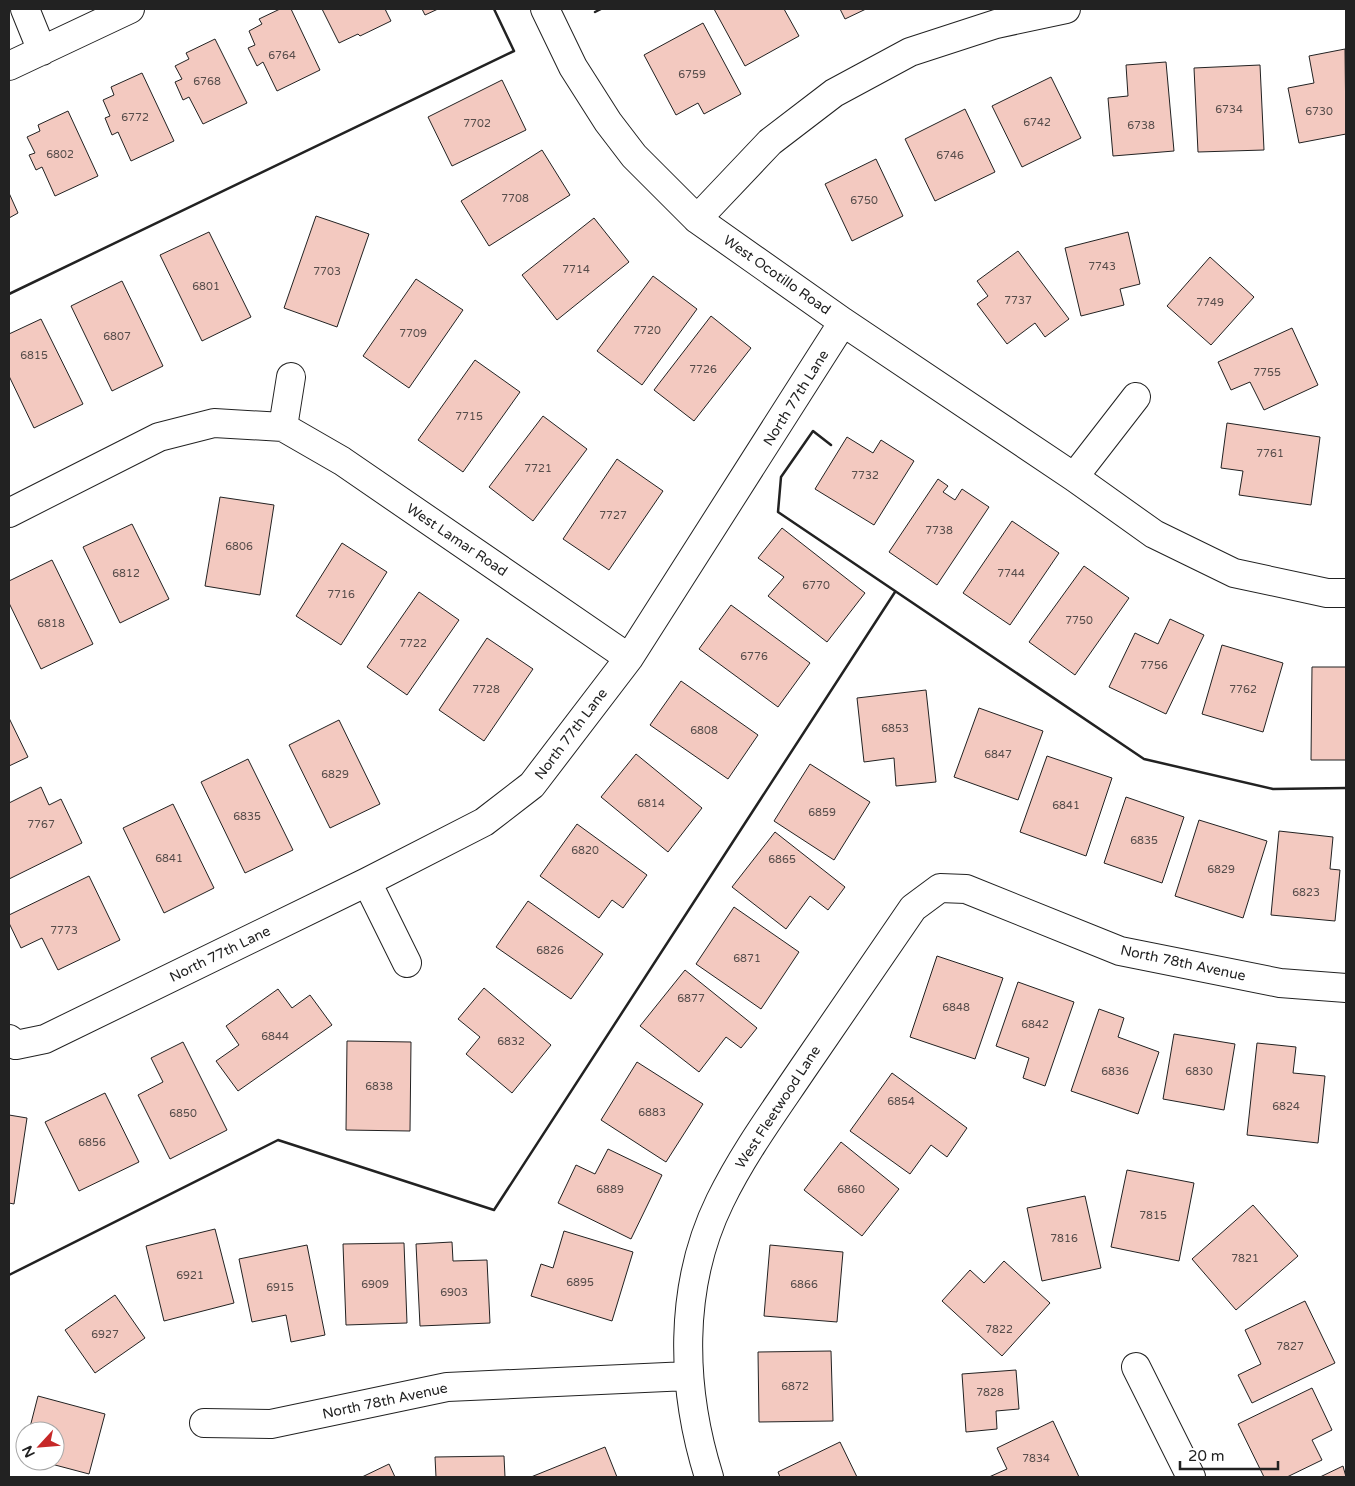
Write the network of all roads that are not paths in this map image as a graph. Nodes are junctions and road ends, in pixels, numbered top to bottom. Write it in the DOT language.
graph roads {
  1 [pos="25,9"];
  2 [pos="130,9"];
  3 [pos="545,9"];
  4 [pos="1066,9"];
  5 [pos="42,51"];
  6 [pos="9,66"];
  7 [pos="697,219"];
  8 [pos="844,322"];
  9 [pos="291,377"];
  10 [pos="1136,397"];
  11 [pos="283,427"];
  12 [pos="1074,477"];
  13 [pos="9,513"];
  14 [pos="1346,593"];
  15 [pos="629,658"];
  16 [pos="367,882"];
  17 [pos="940,888"];
  18 [pos="407,963"];
  19 [pos="1346,988"];
  20 [pos="12,1042"];
  21 [pos="1136,1367"];
  22 [pos="688,1376"];
  23 [pos="204,1423"];
  24 [pos="709,1477"];
  25 [pos="1191,1477"];
  1 -- 5 [label="street"];
  2 -- 5 [label="street"];
  3 -- 7 [label="street, West Ocotillo Road"];
  4 -- 7 [label="street"];
  5 -- 6 [label="street"];
  7 -- 8 [label="street, West Ocotillo Road"];
  8 -- 12 [label="street, West Ocotillo Road"];
  8 -- 15 [label="street, North 77th Lane"];
  9 -- 11 [label="street"];
  10 -- 12 [label="street"];
  11 -- 13 [label="street, West Lamar Road"];
  11 -- 15 [label="street, West Lamar Road"];
  12 -- 14 [label="street, West Ocotillo Road"];
  15 -- 16 [label="street, North 77th Lane"];
  16 -- 18 [label="street"];
  16 -- 20 [label="street, North 77th Lane"];
  17 -- 19 [label="street, North 78th Avenue"];
  17 -- 22 [label="street, West Fleetwood Lane"];
  21 -- 25 [label="street"];
  22 -- 23 [label="street, North 78th Avenue"];
  22 -- 24 [label="street, West Fleetwood Lane"];
}
